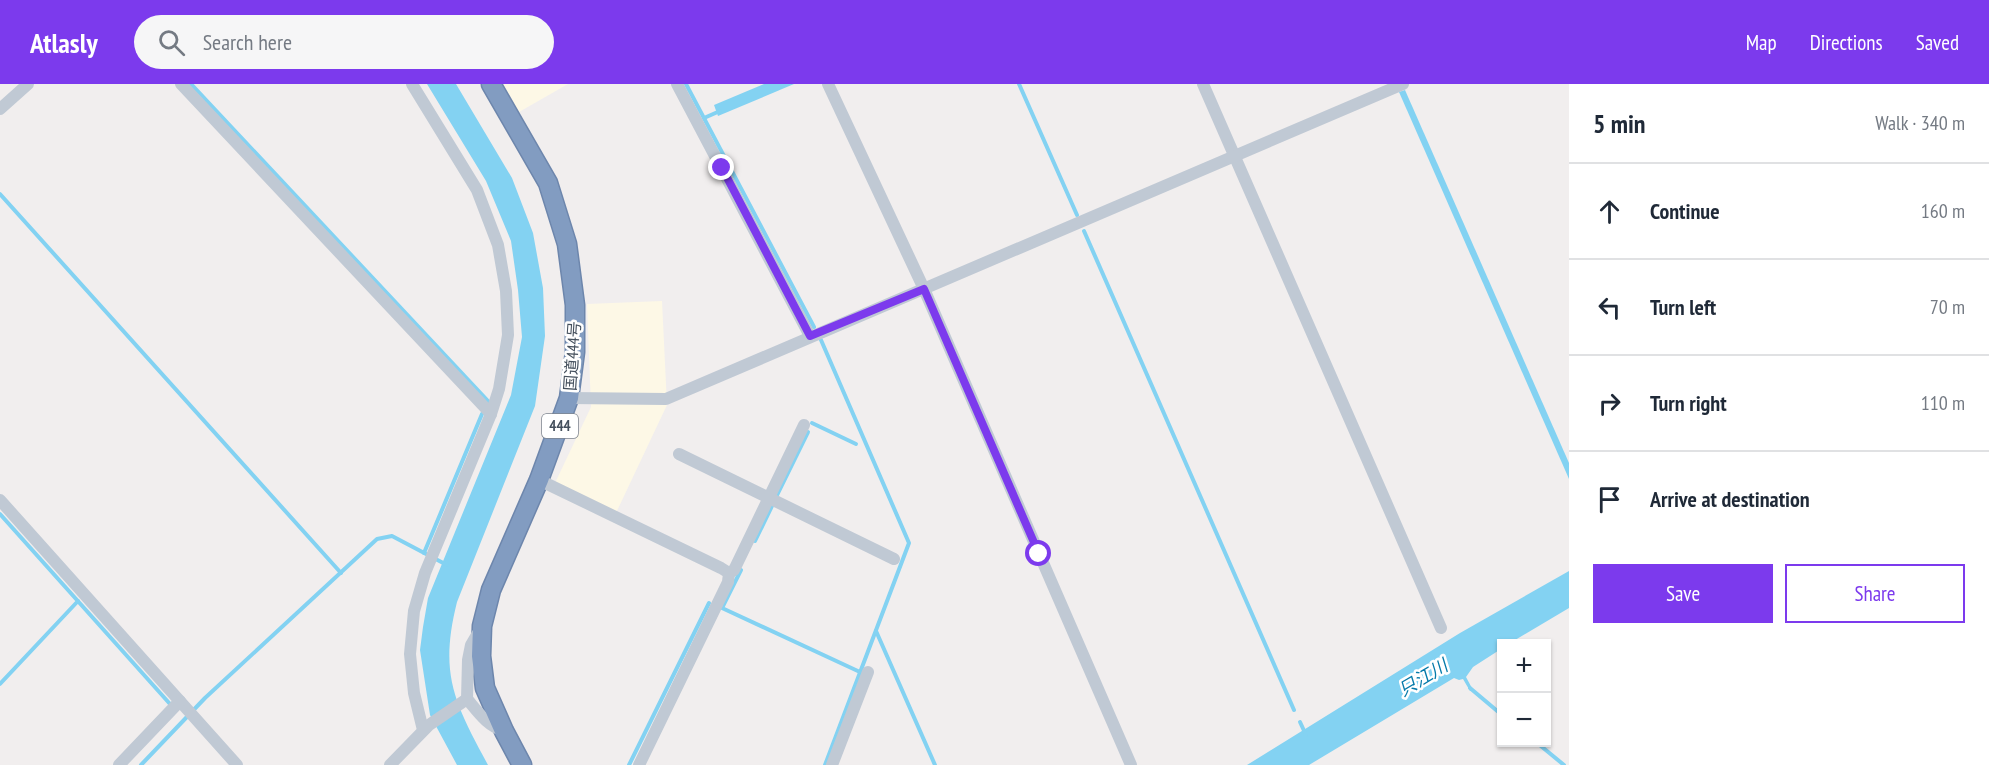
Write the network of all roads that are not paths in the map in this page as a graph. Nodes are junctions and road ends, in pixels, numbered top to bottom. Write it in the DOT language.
graph roads {
  1 [pos="27,84"];
  2 [pos="181,84"];
  3 [pos="412,84"];
  4 [pos="491,84"];
  5 [pos="677,84"];
  6 [pos="828,84"];
  7 [pos="1203,84"];
  8 [pos="1399,86"];
  9 [pos="0,109"];
  10 [pos="1234,156"];
  11 [pos="924,289"];
  12 [pos="810,336"];
  13 [pos="569,398"];
  14 [pos="491,414"];
  15 [pos="804,425"];
  16 [pos="679,454"];
  17 [pos="539,480"];
  18 [pos="769,498"];
  19 [pos="0,500"];
  20 [pos="894,559"];
  21 [pos="729,573"];
  22 [pos="482,626"];
  23 [pos="1441,628"];
  24 [pos="868,672"];
  25 [pos="465,700"];
  26 [pos="187,709"];
  27 [pos="426,728"];
  28 [pos="504,731"];
  29 [pos="119,765"];
  30 [pos="237,765"];
  31 [pos="390,765"];
  32 [pos="522,765"];
  33 [pos="639,765"];
  34 [pos="832,765"];
  35 [pos="1131,765"];
  1 -- 9 [label="street"];
  2 -- 14 [label="street"];
  3 -- 14 [label="street"];
  4 -- 13 [label="highway, 国道444号 / 444"];
  5 -- 12 [label="street"];
  6 -- 11 [label="street"];
  7 -- 10 [label="street"];
  8 -- 10 [label="street"];
  10 -- 11 [label="street"];
  10 -- 23 [label="street"];
  11 -- 12 [label="street"];
  11 -- 35 [label="street"];
  12 -- 13 [label="street"];
  13 -- 17 [label="highway, 国道444号 / 444"];
  14 -- 27 [label="street"];
  15 -- 18 [label="street"];
  16 -- 18 [label="street"];
  17 -- 21 [label="street"];
  17 -- 22 [label="highway, 国道444号 / 444"];
  18 -- 20 [label="street"];
  18 -- 21 [label="street"];
  19 -- 26 [label="street"];
  21 -- 33 [label="street"];
  22 -- 25 [label="street"];
  22 -- 28 [label="highway, 国道444号 / 444"];
  24 -- 34 [label="street"];
  25 -- 27 [label="street"];
  25 -- 28 [label="street"];
  26 -- 29 [label="street"];
  26 -- 30 [label="street"];
  27 -- 31 [label="street"];
  28 -- 32 [label="highway, 国道444号 / 444"];
}
